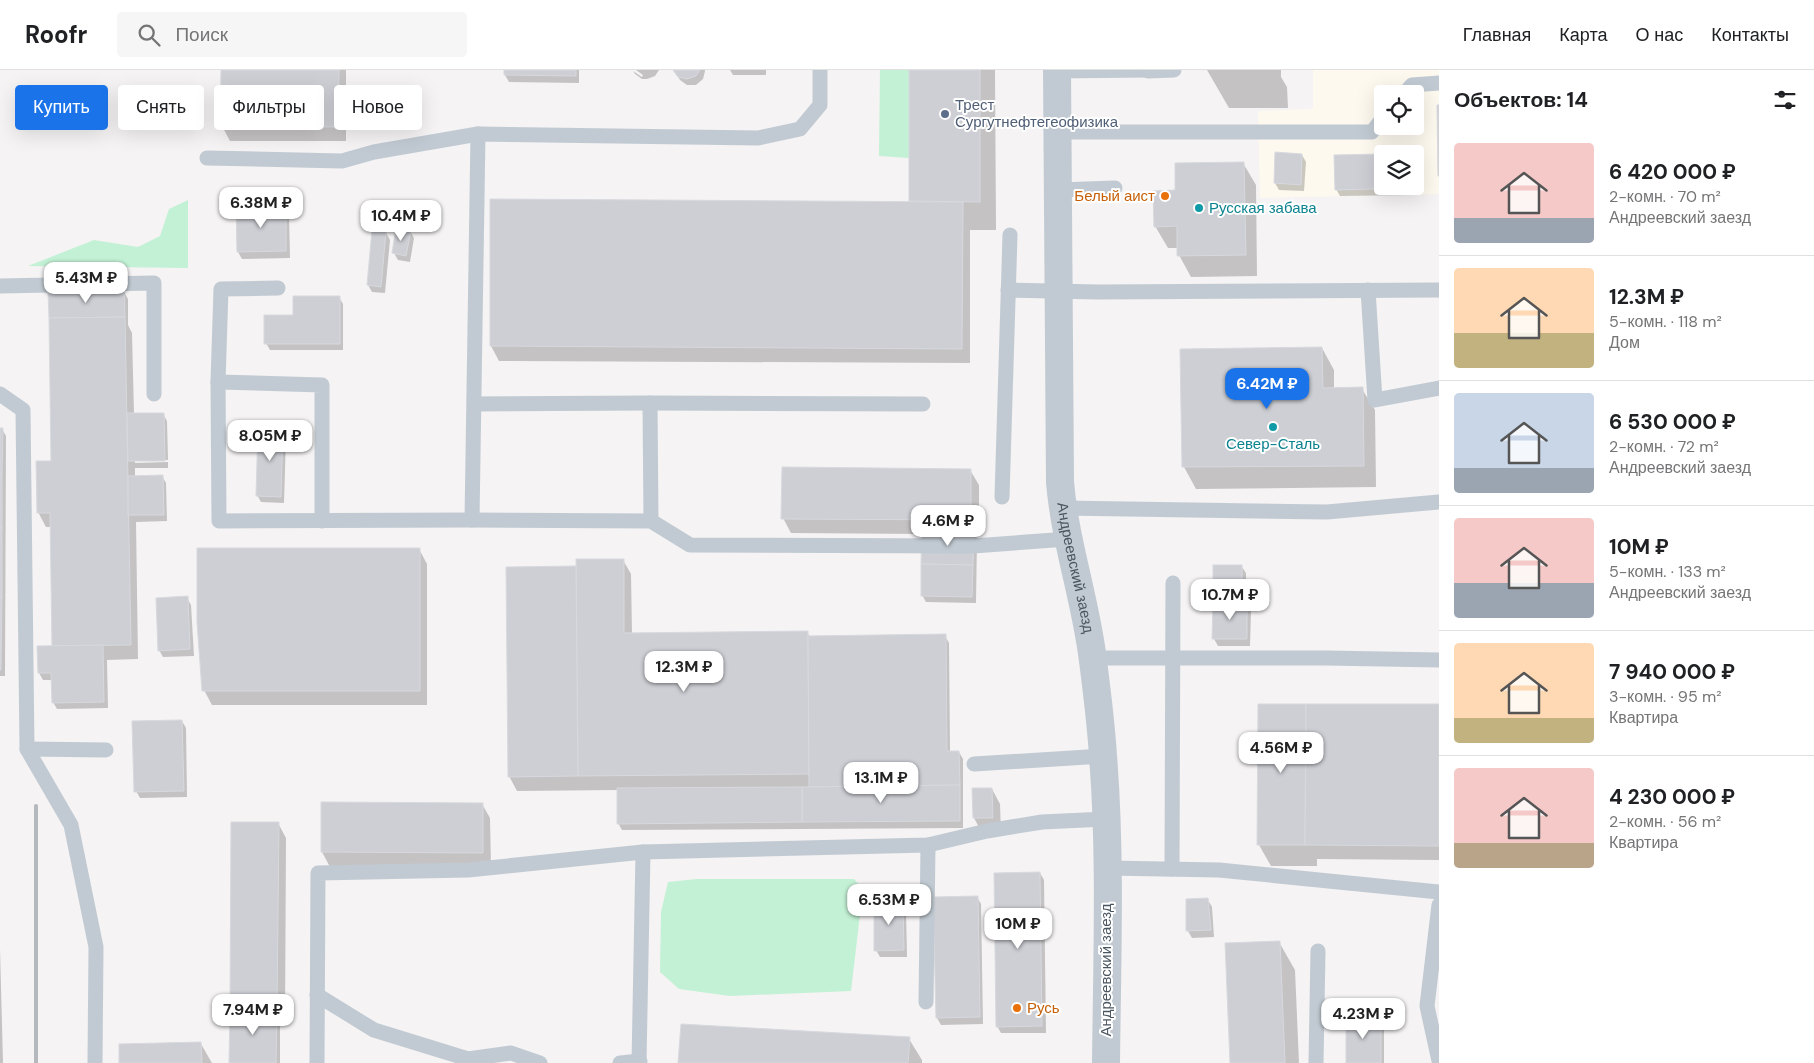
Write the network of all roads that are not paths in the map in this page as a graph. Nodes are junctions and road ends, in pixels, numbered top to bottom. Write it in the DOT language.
graph roads {
  1 [pos="820,70"];
  2 [pos="1057,70"];
  3 [pos="1148,70"];
  4 [pos="1174,70"];
  5 [pos="1439,83"];
  6 [pos="1412,85"];
  7 [pos="1374,129"];
  8 [pos="1057,132"];
  9 [pos="478,134"];
  10 [pos="207,158"];
  11 [pos="1115,188"];
  12 [pos="1058,190"];
  13 [pos="1010,235"];
  14 [pos="0,286"];
  15 [pos="278,288"];
  16 [pos="1008,290"];
  17 [pos="1368,290"];
  18 [pos="1439,290"];
  19 [pos="1058,291"];
  20 [pos="218,382"];
  21 [pos="1439,388"];
  22 [pos="0,394"];
  23 [pos="154,394"];
  24 [pos="650,403"];
  25 [pos="475,404"];
  26 [pos="923,404"];
  27 [pos="1002,497"];
  28 [pos="1439,502"];
  29 [pos="1062,508"];
  30 [pos="472,520"];
  31 [pos="322,521"];
  32 [pos="650,522"];
  33 [pos="1068,540"];
  34 [pos="1173,583"];
  35 [pos="1093,658"];
  36 [pos="1173,658"];
  37 [pos="1439,660"];
  38 [pos="27,749"];
  39 [pos="106,750"];
  40 [pos="1103,756"];
  41 [pos="974,764"];
  42 [pos="1106,819"];
  43 [pos="928,845"];
  44 [pos="643,852"];
  45 [pos="1107,868"];
  46 [pos="1172,869"];
  47 [pos="1439,892"];
  48 [pos="1439,904"];
  49 [pos="1318,952"];
  50 [pos="317,995"];
  51 [pos="926,1002"];
  52 [pos="640,1062"];
  53 [pos="1439,1062"];
  54 [pos="95,1063"];
  55 [pos="317,1063"];
  56 [pos="540,1063"];
  57 [pos="620,1063"];
  58 [pos="1106,1063"];
  59 [pos="1316,1063"];
  1 -- 9 [label="lane"];
  2 -- 3 [label="lane"];
  2 -- 8 [label="street, Андреевский заезд"];
  3 -- 4 [label="lane"];
  5 -- 6 [label="lane"];
  7 -- 8 [label="lane"];
  8 -- 12 [label="street, Андреевский заезд"];
  9 -- 10 [label="lane"];
  9 -- 25 [label="lane"];
  11 -- 12 [label="lane"];
  12 -- 19 [label="street, Андреевский заезд"];
  13 -- 16 [label="lane"];
  14 -- 23 [label="lane"];
  15 -- 20 [label="lane"];
  16 -- 19 [label="lane"];
  16 -- 27 [label="lane"];
  17 -- 18 [label="lane"];
  17 -- 19 [label="lane"];
  17 -- 21 [label="lane"];
  19 -- 29 [label="street, Андреевский заезд"];
  20 -- 31 [label="lane"];
  20 -- 31 [label="lane"];
  22 -- 38 [label="lane"];
  24 -- 25 [label="lane"];
  24 -- 26 [label="lane"];
  24 -- 32 [label="lane"];
  25 -- 30 [label="lane"];
  28 -- 29 [label="lane"];
  29 -- 33 [label="street, Андреевский заезд"];
  30 -- 31 [label="lane"];
  30 -- 32 [label="lane"];
  32 -- 33 [label="lane"];
  33 -- 35 [label="street, Андреевский заезд"];
  34 -- 36 [label="lane"];
  35 -- 36 [label="lane"];
  35 -- 40 [label="street, Андреевский заезд"];
  36 -- 37 [label="lane"];
  36 -- 46 [label="lane"];
  38 -- 39 [label="lane"];
  38 -- 54 [label="lane"];
  40 -- 41 [label="lane"];
  40 -- 42 [label="street, Андреевский заезд"];
  42 -- 43 [label="lane"];
  42 -- 45 [label="street, Андреевский заезд"];
  43 -- 44 [label="lane"];
  43 -- 51 [label="lane"];
  44 -- 50 [label="lane"];
  44 -- 52 [label="lane"];
  45 -- 46 [label="lane"];
  45 -- 58 [label="street, Андреевский заезд"];
  46 -- 47 [label="lane"];
  48 -- 53 [label="lane"];
  49 -- 59 [label="lane"];
  50 -- 55 [label="lane"];
  50 -- 56 [label="lane"];
  52 -- 57 [label="lane"];
}
